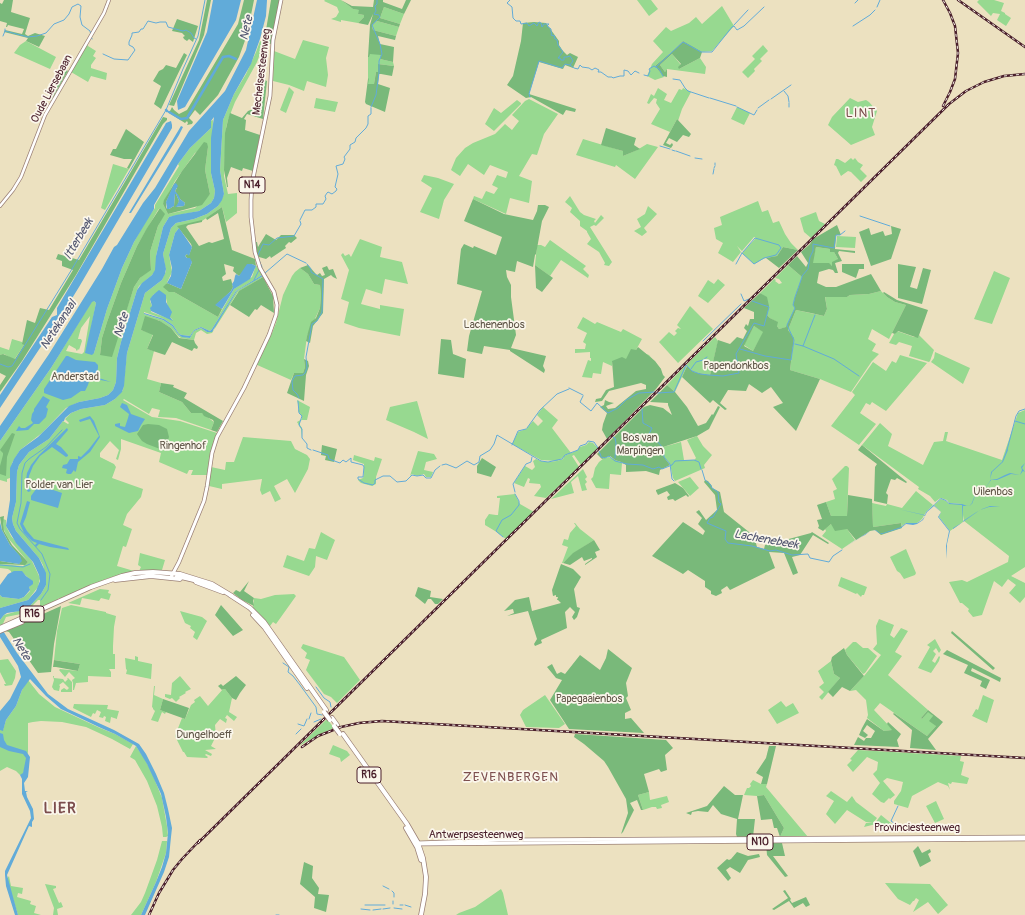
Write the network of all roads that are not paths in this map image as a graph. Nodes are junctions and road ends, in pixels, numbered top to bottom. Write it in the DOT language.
graph roads {
  1 [pos="109,0"];
  2 [pos="281,0"];
  3 [pos="0,206"];
  4 [pos="181,556"];
  5 [pos="176,568"];
  6 [pos="173,576"];
  7 [pos="115,580"];
  8 [pos="2,629"];
  9 [pos="277,645"];
  10 [pos="283,649"];
  11 [pos="274,651"];
  12 [pos="279,657"];
  13 [pos="287,657"];
  14 [pos="342,734"];
  15 [pos="415,837"];
  16 [pos="1025,838"];
  17 [pos="664,839"];
  18 [pos="686,839"];
  19 [pos="810,840"];
  20 [pos="713,841"];
  21 [pos="499,842"];
  22 [pos="424,843"];
  23 [pos="468,843"];
  24 [pos="662,843"];
  25 [pos="668,843"];
  26 [pos="417,844"];
  27 [pos="421,851"];
  28 [pos="419,915"];
  1 -- 3 [label="main road, Oude Liersebaan"];
  2 -- 4 [label="main road, Mechelsesteenweg / N14"];
  4 -- 5 [label="main road, Mechelsesteenweg / N14"];
  4 -- 6 [label="main road, Mechelsesteenweg / N14"];
  5 -- 6 [label="highway"];
  6 -- 7 [label="highway, R16"];
  6 -- 7 [label="highway"];
  6 -- 9 [label="highway, R16"];
  6 -- 10 [label="highway, R16"];
  7 -- 8 [label="highway, R16"];
  9 -- 11 [label="highway"];
  9 -- 13 [label="highway, R16"];
  10 -- 13 [label="highway, R16"];
  10 -- 13 [label="highway"];
  12 -- 13 [label="highway"];
  13 -- 14 [label="highway, R16, bridge"];
  14 -- 15 [label="highway, R16"];
  14 -- 26 [label="highway, R16"];
  15 -- 22 [label="main road"];
  15 -- 26 [label="highway, R16"];
  16 -- 19 [label="main road, Provinciesteenweg / N10"];
  17 -- 18 [label="main road, Antwerpsesteenweg / N10"];
  17 -- 21 [label="main road, Antwerpsesteenweg / N10"];
  17 -- 24 [label="main road"];
  18 -- 20 [label="main road, Antwerpsesteenweg / N10"];
  18 -- 25 [label="main road, N10"];
  19 -- 20 [label="main road, Antwerpsesteenweg / N10"];
  20 -- 25 [label="main road, Antwerpsesteenweg / N10"];
  21 -- 23 [label="main road, Antwerpsesteenweg / N10"];
  21 -- 24 [label="main road, Antwerpsesteenweg / N10"];
  22 -- 23 [label="main road, Antwerpsesteenweg / N10"];
  22 -- 23 [label="main road, Antwerpsesteenweg / N10"];
  22 -- 26 [label="main road, Antwerpsesteenweg / N10"];
  22 -- 27 [label="main road"];
  24 -- 25 [label="main road, Antwerpsesteenweg / N10"];
  26 -- 27 [label="highway, R16"];
  26 -- 28 [label="highway, R16"];
  27 -- 28 [label="highway, R16"];
}
